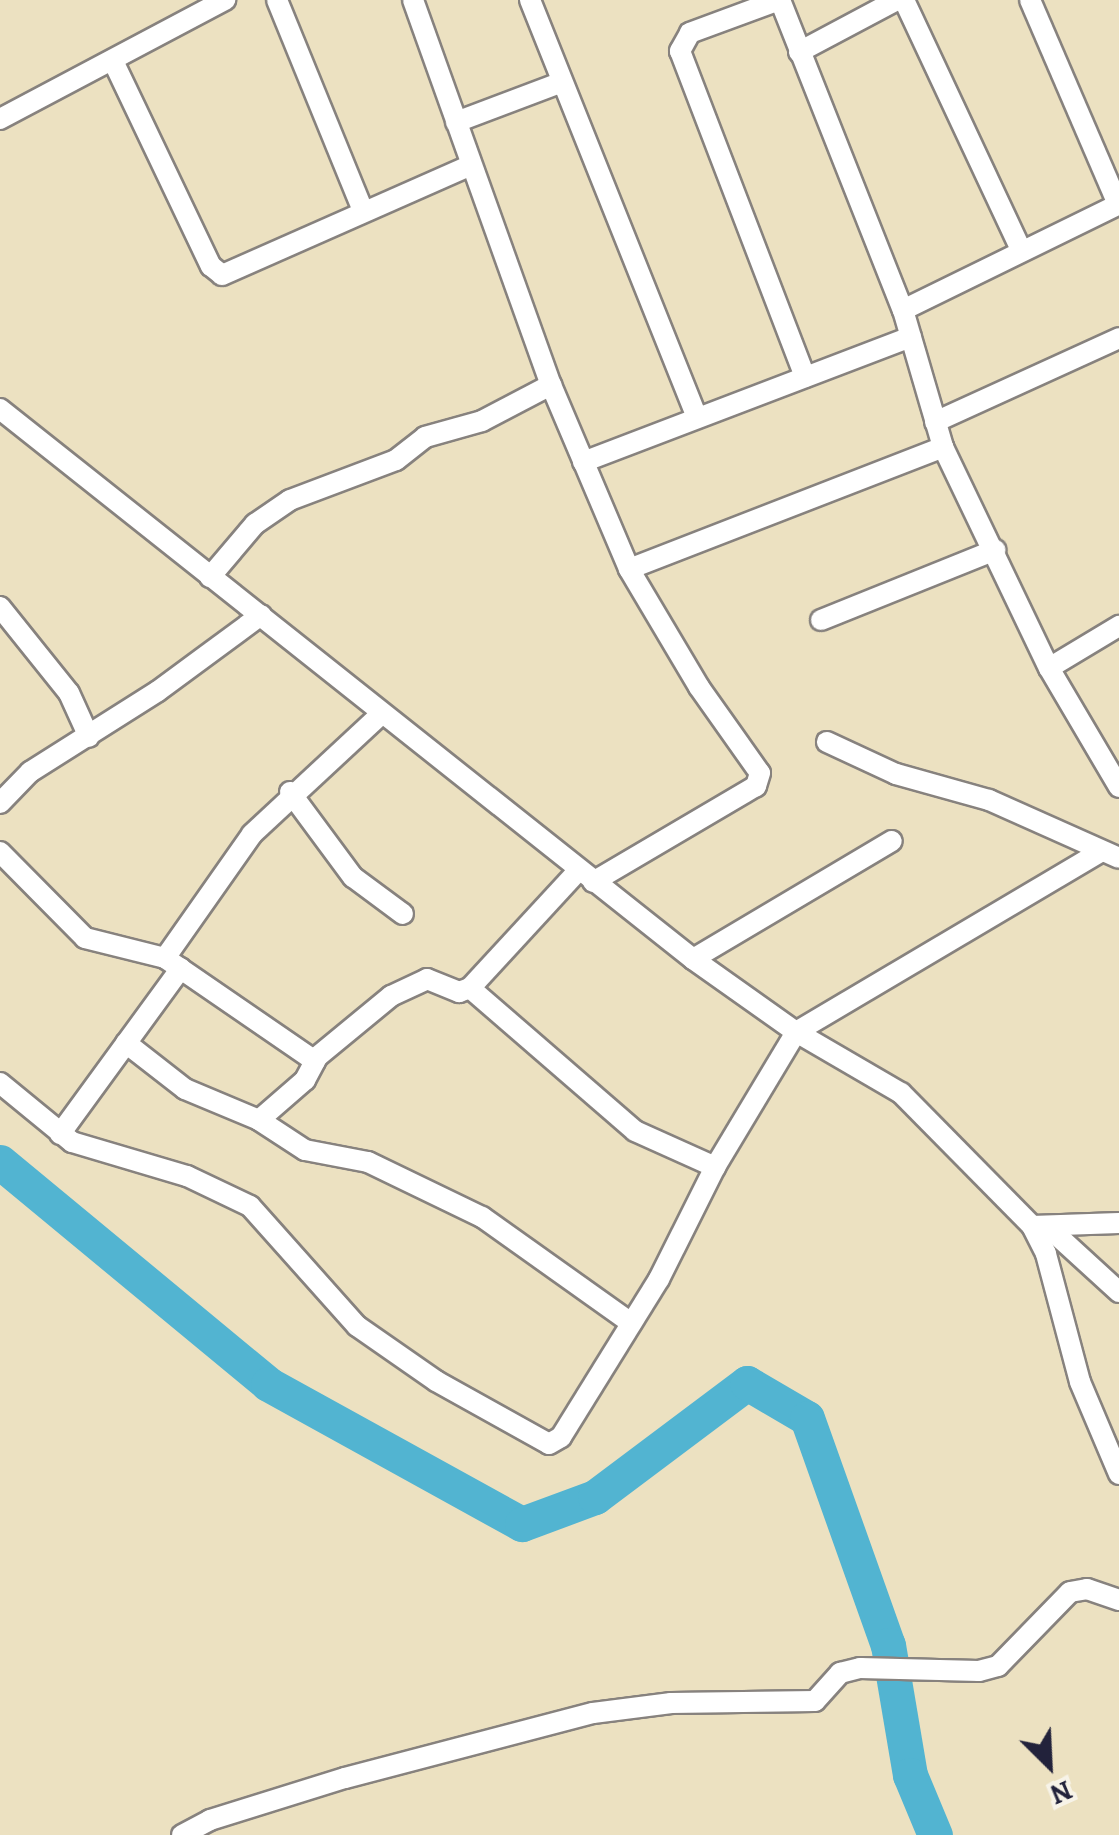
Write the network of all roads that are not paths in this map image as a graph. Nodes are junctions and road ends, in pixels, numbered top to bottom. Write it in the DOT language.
graph roads {
  1 [pos="226,0"];
  2 [pos="278,0"];
  3 [pos="412,0"];
  4 [pos="530,0"];
  5 [pos="780,0"];
  6 [pos="901,0"];
  7 [pos="1030,0"];
  8 [pos="800,52"];
  9 [pos="114,63"];
  10 [pos="560,83"];
  11 [pos="0,119"];
  12 [pos="456,122"];
  13 [pos="470,164"];
  14 [pos="1118,204"];
  15 [pos="362,208"];
  16 [pos="1020,248"];
  17 [pos="903,310"];
  18 [pos="910,337"];
  19 [pos="1119,338"];
  20 [pos="805,377"];
  21 [pos="551,385"];
  22 [pos="697,418"];
  23 [pos="5,420"];
  24 [pos="935,422"];
  25 [pos="944,447"];
  26 [pos="582,462"];
  27 [pos="996,550"];
  28 [pos="629,568"];
  29 [pos="210,577"];
  30 [pos="0,607"];
  31 [pos="261,615"];
  32 [pos="821,620"];
  33 [pos="1119,626"];
  34 [pos="1049,668"];
  35 [pos="380,715"];
  36 [pos="89,737"];
  37 [pos="826,742"];
  38 [pos="1119,787"];
  39 [pos="290,792"];
  40 [pos="0,803"];
  41 [pos="892,841"];
  42 [pos="0,852"];
  43 [pos="1109,856"];
  44 [pos="586,876"];
  45 [pos="403,914"];
  46 [pos="693,959"];
  47 [pos="173,963"];
  48 [pos="470,988"];
  49 [pos="796,1032"];
  50 [pos="126,1042"];
  51 [pos="315,1061"];
  52 [pos="0,1083"];
  53 [pos="259,1120"];
  54 [pos="60,1134"];
  55 [pos="715,1167"];
  56 [pos="1119,1223"];
  57 [pos="1040,1227"];
  58 [pos="1119,1292"];
  59 [pos="630,1323"];
  60 [pos="1119,1474"];
  61 [pos="1119,1600"];
  62 [pos="182,1835"];
  1 -- 9 [label="street"];
  2 -- 15 [label="street"];
  3 -- 12 [label="street"];
  4 -- 10 [label="street"];
  5 -- 8 [label="street"];
  5 -- 20 [label="street"];
  6 -- 8 [label="street"];
  6 -- 16 [label="street"];
  7 -- 14 [label="street"];
  8 -- 17 [label="street"];
  9 -- 11 [label="street"];
  9 -- 15 [label="street"];
  10 -- 12 [label="street"];
  10 -- 22 [label="street"];
  12 -- 13 [label="street"];
  13 -- 15 [label="street"];
  13 -- 21 [label="street"];
  14 -- 16 [label="street"];
  16 -- 17 [label="street"];
  17 -- 18 [label="street"];
  18 -- 20 [label="street"];
  18 -- 24 [label="street"];
  19 -- 24 [label="street"];
  20 -- 22 [label="street"];
  21 -- 26 [label="street"];
  21 -- 29 [label="street"];
  22 -- 26 [label="street"];
  23 -- 29 [label="street"];
  24 -- 25 [label="street"];
  25 -- 27 [label="street"];
  25 -- 28 [label="street"];
  26 -- 28 [label="street"];
  27 -- 32 [label="street"];
  27 -- 34 [label="street"];
  28 -- 44 [label="street"];
  29 -- 31 [label="street"];
  30 -- 36 [label="street"];
  31 -- 35 [label="street"];
  31 -- 36 [label="street"];
  33 -- 34 [label="street"];
  34 -- 38 [label="street"];
  35 -- 39 [label="street"];
  35 -- 44 [label="street"];
  36 -- 40 [label="street"];
  37 -- 43 [label="street"];
  39 -- 45 [label="street"];
  39 -- 47 [label="street"];
  41 -- 46 [label="street"];
  42 -- 47 [label="street"];
  43 -- 49 [label="street"];
  44 -- 46 [label="street"];
  44 -- 48 [label="street"];
  46 -- 49 [label="street"];
  47 -- 50 [label="street"];
  47 -- 51 [label="street"];
  48 -- 51 [label="street"];
  48 -- 55 [label="street"];
  49 -- 55 [label="street"];
  49 -- 57 [label="street"];
  50 -- 53 [label="street"];
  50 -- 54 [label="street"];
  51 -- 53 [label="street"];
  52 -- 54 [label="street"];
  53 -- 59 [label="street"];
  54 -- 59 [label="street"];
  55 -- 59 [label="street"];
  56 -- 57 [label="street"];
  57 -- 58 [label="street"];
  57 -- 60 [label="street"];
  61 -- 62 [label="street"];
}
